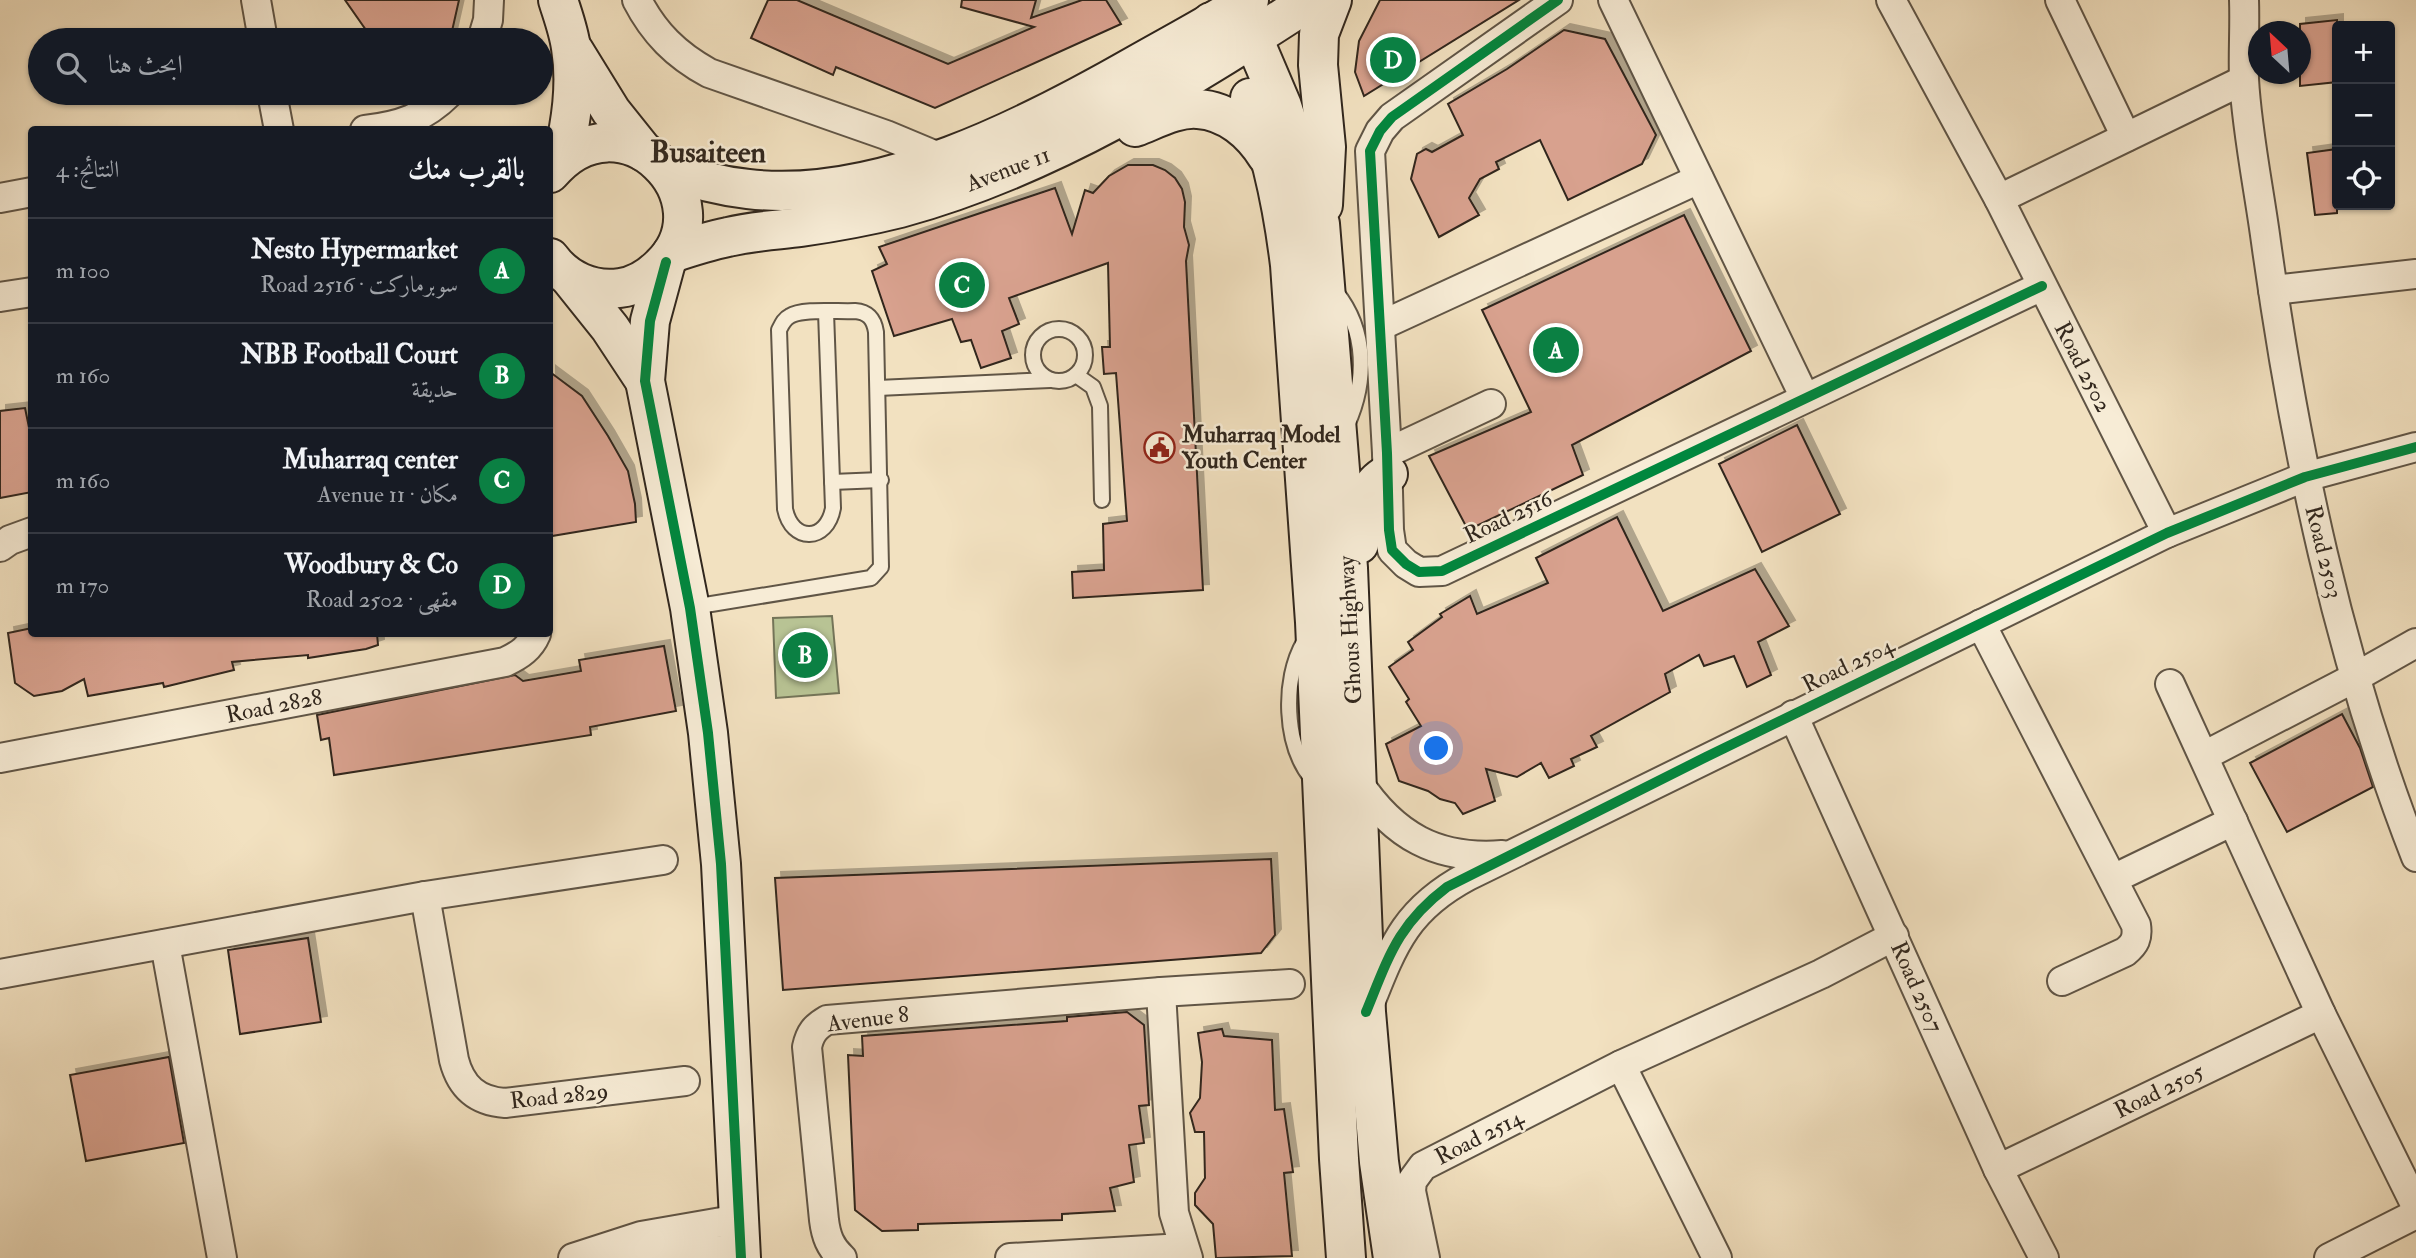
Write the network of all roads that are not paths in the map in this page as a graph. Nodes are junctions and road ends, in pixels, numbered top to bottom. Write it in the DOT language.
graph roads {
  1 [pos="256,0"];
  2 [pos="476,0"];
  3 [pos="489,0"];
  4 [pos="558,0"];
  5 [pos="637,0"];
  6 [pos="1311,0"];
  7 [pos="1332,0"];
  8 [pos="1558,0"];
  9 [pos="1613,0"];
  10 [pos="1891,0"];
  11 [pos="2060,0"];
  12 [pos="2244,0"];
  13 [pos="1236,24"];
  14 [pos="261,28"];
  15 [pos="472,28"];
  16 [pos="486,28"];
  17 [pos="571,46"];
  18 [pos="2244,80"];
  19 [pos="274,105"];
  20 [pos="415,105"];
  21 [pos="435,105"];
  22 [pos="278,126"];
  23 [pos="372,126"];
  24 [pos="395,126"];
  25 [pos="2126,137"];
  26 [pos="1072,142"];
  27 [pos="941,158"];
  28 [pos="654,160"];
  29 [pos="1272,163"];
  30 [pos="556,164"];
  31 [pos="1699,179"];
  32 [pos="28,193"];
  33 [pos="0,198"];
  34 [pos="1999,200"];
  35 [pos="1320,224"];
  36 [pos="669,258"];
  37 [pos="558,268"];
  38 [pos="2416,274"];
  39 [pos="2042,286"];
  40 [pos="2273,290"];
  41 [pos="28,293"];
  42 [pos="0,297"];
  43 [pos="826,312"];
  44 [pos="1380,326"];
  45 [pos="1076,375"];
  46 [pos="1050,380"];
  47 [pos="645,381"];
  48 [pos="878,388"];
  49 [pos="1805,398"];
  50 [pos="1491,404"];
  51 [pos="2416,447"];
  52 [pos="1387,463"];
  53 [pos="2305,477"];
  54 [pos="881,481"];
  55 [pos="832,482"];
  56 [pos="1102,500"];
  57 [pos="28,533"];
  58 [pos="2167,533"];
  59 [pos="0,547"];
  60 [pos="1348,569"];
  61 [pos="690,608"];
  62 [pos="1981,624"];
  63 [pos="535,637"];
  64 [pos="2416,643"];
  65 [pos="2354,678"];
  66 [pos="2170,684"];
  67 [pos="1793,715"];
  68 [pos="2204,756"];
  69 [pos="0,758"];
  70 [pos="1340,788"];
  71 [pos="2407,803"];
  72 [pos="2233,821"];
  73 [pos="1509,855"];
  74 [pos="2416,856"];
  75 [pos="663,860"];
  76 [pos="2113,879"];
  77 [pos="425,896"];
  78 [pos="1894,936"];
  79 [pos="165,944"];
  80 [pos="0,974"];
  81 [pos="2062,981"];
  82 [pos="1290,984"];
  83 [pos="1161,992"];
  84 [pos="1366,1012"];
  85 [pos="2321,1014"];
  86 [pos="1621,1065"];
  87 [pos="685,1081"];
  88 [pos="1998,1169"];
  89 [pos="2416,1206"];
  90 [pos="2416,1214"];
  91 [pos="740,1242"];
  92 [pos="1185,1253"];
  93 [pos="577,1257"];
  94 [pos="1345,1257"];
  95 [pos="222,1258"];
  96 [pos="842,1258"];
  97 [pos="1010,1258"];
  98 [pos="1393,1258"];
  99 [pos="1425,1258"];
  100 [pos="1717,1258"];
  101 [pos="2044,1258"];
  102 [pos="2329,1258"];
  1 -- 14 [label="street"];
  2 -- 15 [label="street"];
  3 -- 16 [label="street"];
  4 -- 17 [label="main road"];
  5 -- 27 [label="street"];
  6 -- 13 [label="main road, Avenue 11"];
  7 -- 35 [label="main road"];
  8 -- 44 [label="street, Road 2516"];
  9 -- 31 [label="street"];
  10 -- 34 [label="street, Road 2502"];
  11 -- 25 [label="street"];
  12 -- 18 [label="street, Road 2503"];
  13 -- 26 [label="main road, Avenue 11"];
  13 -- 27 [label="main road, Avenue 11"];
  13 -- 29 [label="main road, Ghous Highway"];
  13 -- 35 [label="main road, Ghous Highway"];
  17 -- 28 [label="main road"];
  17 -- 30 [label="main road"];
  18 -- 25 [label="street"];
  18 -- 40 [label="street, Road 2503"];
  19 -- 22 [label="street"];
  20 -- 23 [label="street"];
  21 -- 24 [label="street"];
  25 -- 34 [label="street"];
  26 -- 29 [label="main road"];
  26 -- 36 [label="main road, Avenue 11"];
  27 -- 28 [label="main road, Avenue 11"];
  28 -- 30 [label="main road, Avenue 11"];
  28 -- 36 [label="main road"];
  29 -- 70 [label="main road, Ghous Highway"];
  31 -- 44 [label="street"];
  31 -- 49 [label="street"];
  32 -- 33 [label="street"];
  34 -- 39 [label="street, Road 2502"];
  35 -- 60 [label="main road, Ghous Highway"];
  36 -- 37 [label="main road"];
  36 -- 47 [label="main road"];
  37 -- 47 [label="main road"];
  38 -- 40 [label="street"];
  39 -- 49 [label="street, Road 2516"];
  39 -- 58 [label="street, Road 2502"];
  40 -- 53 [label="street, Road 2503"];
  41 -- 42 [label="street"];
  43 -- 48 [label="lane"];
  43 -- 55 [label="lane"];
  43 -- 55 [label="lane"];
  44 -- 52 [label="street, Road 2516"];
  45 -- 46 [label="lane"];
  45 -- 46 [label="lane"];
  45 -- 56 [label="lane"];
  46 -- 48 [label="lane"];
  47 -- 61 [label="main road"];
  48 -- 54 [label="lane"];
  49 -- 52 [label="street, Road 2516"];
  50 -- 52 [label="street"];
  51 -- 53 [label="street, Road 2504"];
  52 -- 60 [label="main road"];
  53 -- 58 [label="street, Road 2504"];
  53 -- 65 [label="street, Road 2503"];
  54 -- 55 [label="lane"];
  54 -- 61 [label="lane"];
  57 -- 59 [label="street"];
  58 -- 62 [label="street, Road 2504"];
  60 -- 70 [label="main road, Ghous Highway"];
  61 -- 91 [label="main road"];
  62 -- 67 [label="street, Road 2504"];
  62 -- 76 [label="street"];
  63 -- 69 [label="street, Road 2828"];
  64 -- 65 [label="street"];
  65 -- 68 [label="street"];
  65 -- 71 [label="street, Road 2503"];
  66 -- 68 [label="street"];
  67 -- 73 [label="street, Road 2504"];
  67 -- 78 [label="street, Road 2507"];
  68 -- 72 [label="street"];
  70 -- 73 [label="street, Road 2504"];
  70 -- 84 [label="main road, Ghous Highway"];
  70 -- 94 [label="main road, Ghous Highway"];
  71 -- 74 [label="street, Road 2503"];
  72 -- 76 [label="street"];
  72 -- 85 [label="street"];
  73 -- 84 [label="street, Road 2504"];
  75 -- 77 [label="street"];
  76 -- 81 [label="street"];
  77 -- 79 [label="street"];
  77 -- 87 [label="street, Road 2829"];
  78 -- 86 [label="street, Road 2514"];
  78 -- 88 [label="street, Road 2507"];
  79 -- 80 [label="street"];
  79 -- 95 [label="street"];
  82 -- 83 [label="street, Avenue 8"];
  83 -- 92 [label="street"];
  83 -- 96 [label="street, Avenue 8"];
  84 -- 98 [label="main road, Ghous Highway"];
  85 -- 88 [label="street, Road 2505"];
  85 -- 89 [label="street"];
  86 -- 99 [label="street, Road 2514"];
  86 -- 100 [label="street"];
  88 -- 101 [label="street, Road 2507"];
  90 -- 102 [label="street"];
  91 -- 93 [label="street"];
  92 -- 97 [label="street"];
}
